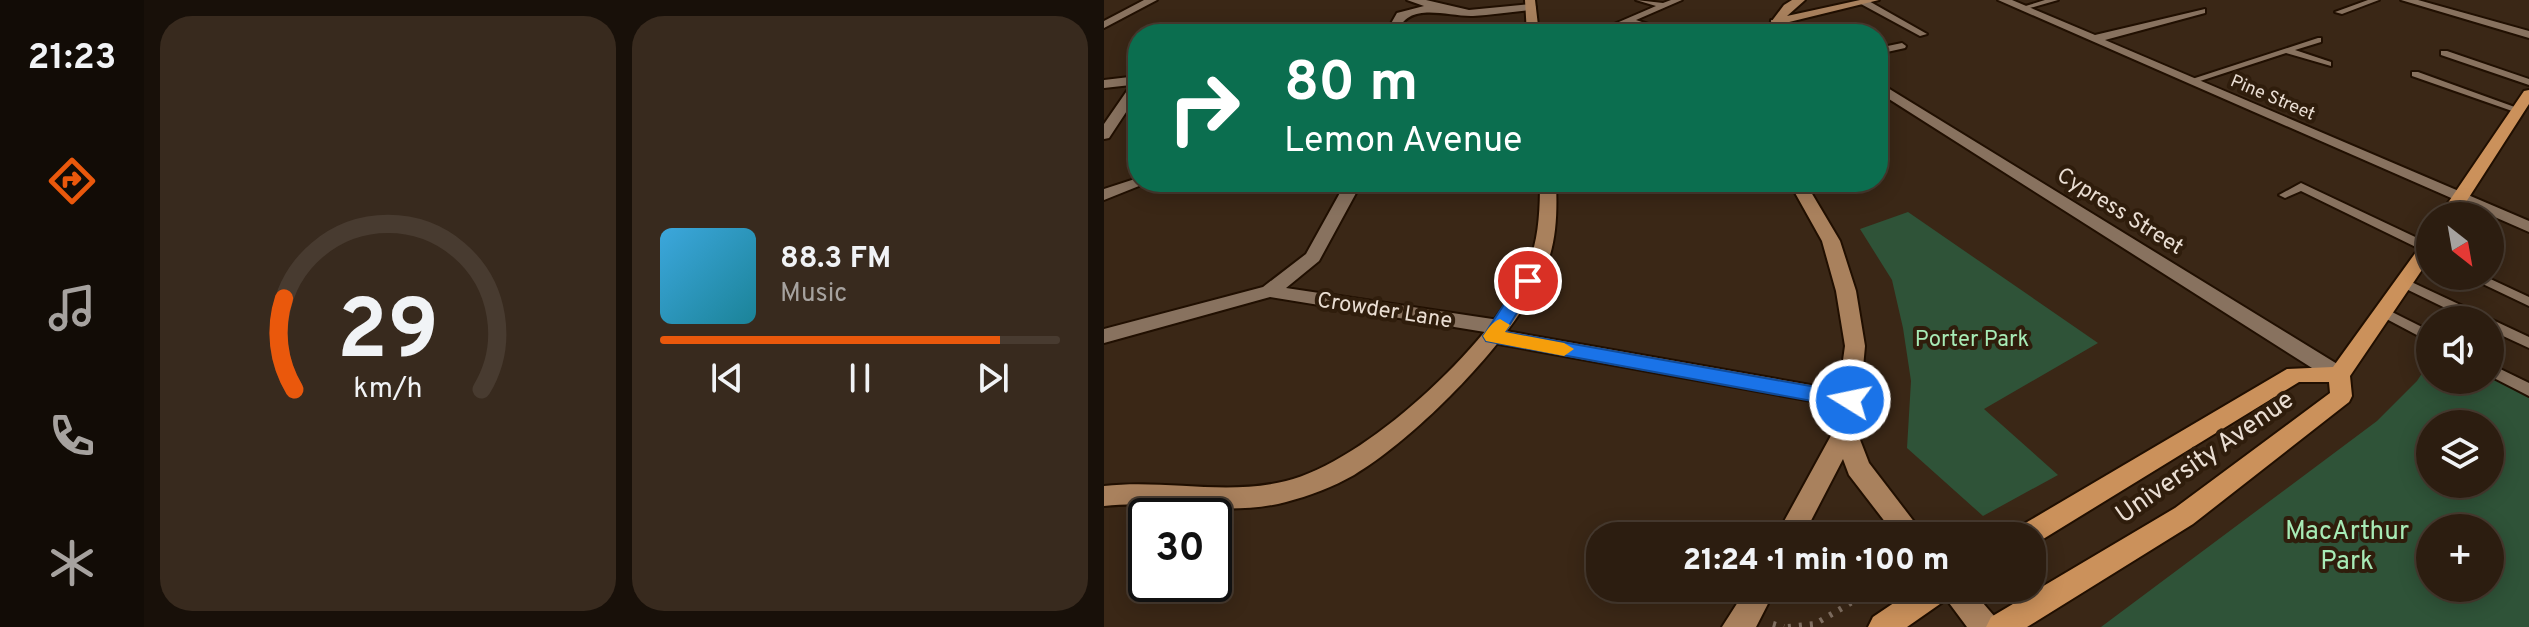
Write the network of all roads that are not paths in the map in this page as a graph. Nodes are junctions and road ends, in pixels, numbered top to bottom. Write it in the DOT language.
graph roads {
  1 [pos="1152,0"];
  2 [pos="1412,0"];
  3 [pos="1640,0"];
  4 [pos="1678,0"];
  5 [pos="1800,0"];
  6 [pos="2003,0"];
  7 [pos="2054,0"];
  8 [pos="2375,0"];
  9 [pos="2406,0"];
  10 [pos="1866,1"];
  11 [pos="1530,3"];
  12 [pos="1665,6"];
  13 [pos="2023,8"];
  14 [pos="1445,10"];
  15 [pos="2201,11"];
  16 [pos="2339,12"];
  17 [pos="1632,21"];
  18 [pos="1775,22"];
  19 [pos="1393,24"];
  20 [pos="1532,24"];
  21 [pos="1623,24"];
  22 [pos="1642,24"];
  23 [pos="1778,24"];
  24 [pos="1104,25"];
  25 [pos="1923,34"];
  26 [pos="2529,35"];
  27 [pos="2095,39"];
  28 [pos="2318,40"];
  29 [pos="1902,46"];
  30 [pos="1888,49"];
  31 [pos="2286,50"];
  32 [pos="2444,53"];
  33 [pos="2328,64"];
  34 [pos="2415,74"];
  35 [pos="2191,81"];
  36 [pos="2529,82"];
  37 [pos="1128,83"];
  38 [pos="1104,84"];
  39 [pos="1888,92"];
  40 [pos="2529,94"];
  41 [pos="1128,101"];
  42 [pos="1124,109"];
  43 [pos="1104,113"];
  44 [pos="2521,113"];
  45 [pos="1104,135"];
  46 [pos="1128,187"];
  47 [pos="1349,192"];
  48 [pos="1547,192"];
  49 [pos="1803,192"];
  50 [pos="1104,195"];
  51 [pos="2285,195"];
  52 [pos="2460,197"];
  53 [pos="2457,202"];
  54 [pos="2529,227"];
  55 [pos="2416,244"];
  56 [pos="2416,267"];
  57 [pos="2405,283"];
  58 [pos="2503,290"];
  59 [pos="1270,291"];
  60 [pos="2529,302"];
  61 [pos="2453,306"];
  62 [pos="2384,312"];
  63 [pos="2416,329"];
  64 [pos="2504,331"];
  65 [pos="1496,332"];
  66 [pos="1104,336"];
  67 [pos="2529,343"];
  68 [pos="2339,375"];
  69 [pos="2504,377"];
  70 [pos="2529,390"];
  71 [pos="1850,400"];
  72 [pos="1845,432"];
  73 [pos="1104,496"];
  74 [pos="1797,522"];
  75 [pos="1901,522"];
  76 [pos="2046,524"];
  77 [pos="1754,602"];
  78 [pos="1920,602"];
  79 [pos="1964,602"];
  80 [pos="1737,627"];
  81 [pos="1883,627"];
  82 [pos="1985,627"];
  83 [pos="2001,627"];
  1 -- 24 [label="street"];
  2 -- 14 [label="street"];
  3 -- 12 [label="lane"];
  4 -- 12 [label="lane"];
  5 -- 18 [label="main road"];
  6 -- 13 [label="street, Pine Street"];
  7 -- 13 [label="lane"];
  8 -- 16 [label="lane"];
  9 -- 26 [label="street"];
  10 -- 18 [label="main road"];
  10 -- 25 [label="lane"];
  11 -- 14 [label="street"];
  11 -- 20 [label="main road"];
  12 -- 17 [label="lane"];
  13 -- 27 [label="street, Pine Street"];
  14 -- 19 [label="street"];
  15 -- 27 [label="street"];
  17 -- 21 [label="lane"];
  17 -- 22 [label="lane"];
  18 -- 23 [label="street"];
  27 -- 35 [label="street, Pine Street"];
  28 -- 31 [label="lane"];
  29 -- 30 [label="lane"];
  31 -- 33 [label="lane"];
  31 -- 35 [label="lane"];
  32 -- 36 [label="lane"];
  34 -- 44 [label="lane"];
  35 -- 52 [label="street, Pine Street"];
  37 -- 38 [label="street"];
  39 -- 68 [label="street, Cypress Street"];
  40 -- 44 [label="main road"];
  41 -- 42 [label="street"];
  42 -- 43 [label="street"];
  42 -- 45 [label="street"];
  44 -- 52 [label="main road"];
  46 -- 50 [label="street"];
  47 -- 59 [label="street"];
  48 -- 65 [label="main road"];
  49 -- 71 [label="main road"];
  51 -- 55 [label="lane"];
  52 -- 53 [label="main road"];
  52 -- 54 [label="street, Pine Street"];
  56 -- 57 [label="main road, University Avenue"];
  57 -- 61 [label="lane"];
  57 -- 62 [label="main road, University Avenue"];
  58 -- 60 [label="lane"];
  59 -- 65 [label="street, Crowder Lane"];
  59 -- 66 [label="street"];
  62 -- 63 [label="lane"];
  62 -- 68 [label="main road, University Avenue"];
  64 -- 67 [label="lane"];
  65 -- 71 [label="street, Crowder Lane"];
  65 -- 73 [label="main road"];
  68 -- 76 [label="main road, University Avenue"];
  68 -- 83 [label="main road, University Avenue"];
  69 -- 70 [label="lane"];
  71 -- 72 [label="main road"];
  72 -- 74 [label="main road"];
  72 -- 75 [label="main road"];
  77 -- 80 [label="main road"];
  78 -- 81 [label="main road"];
  79 -- 82 [label="main road"];
}
